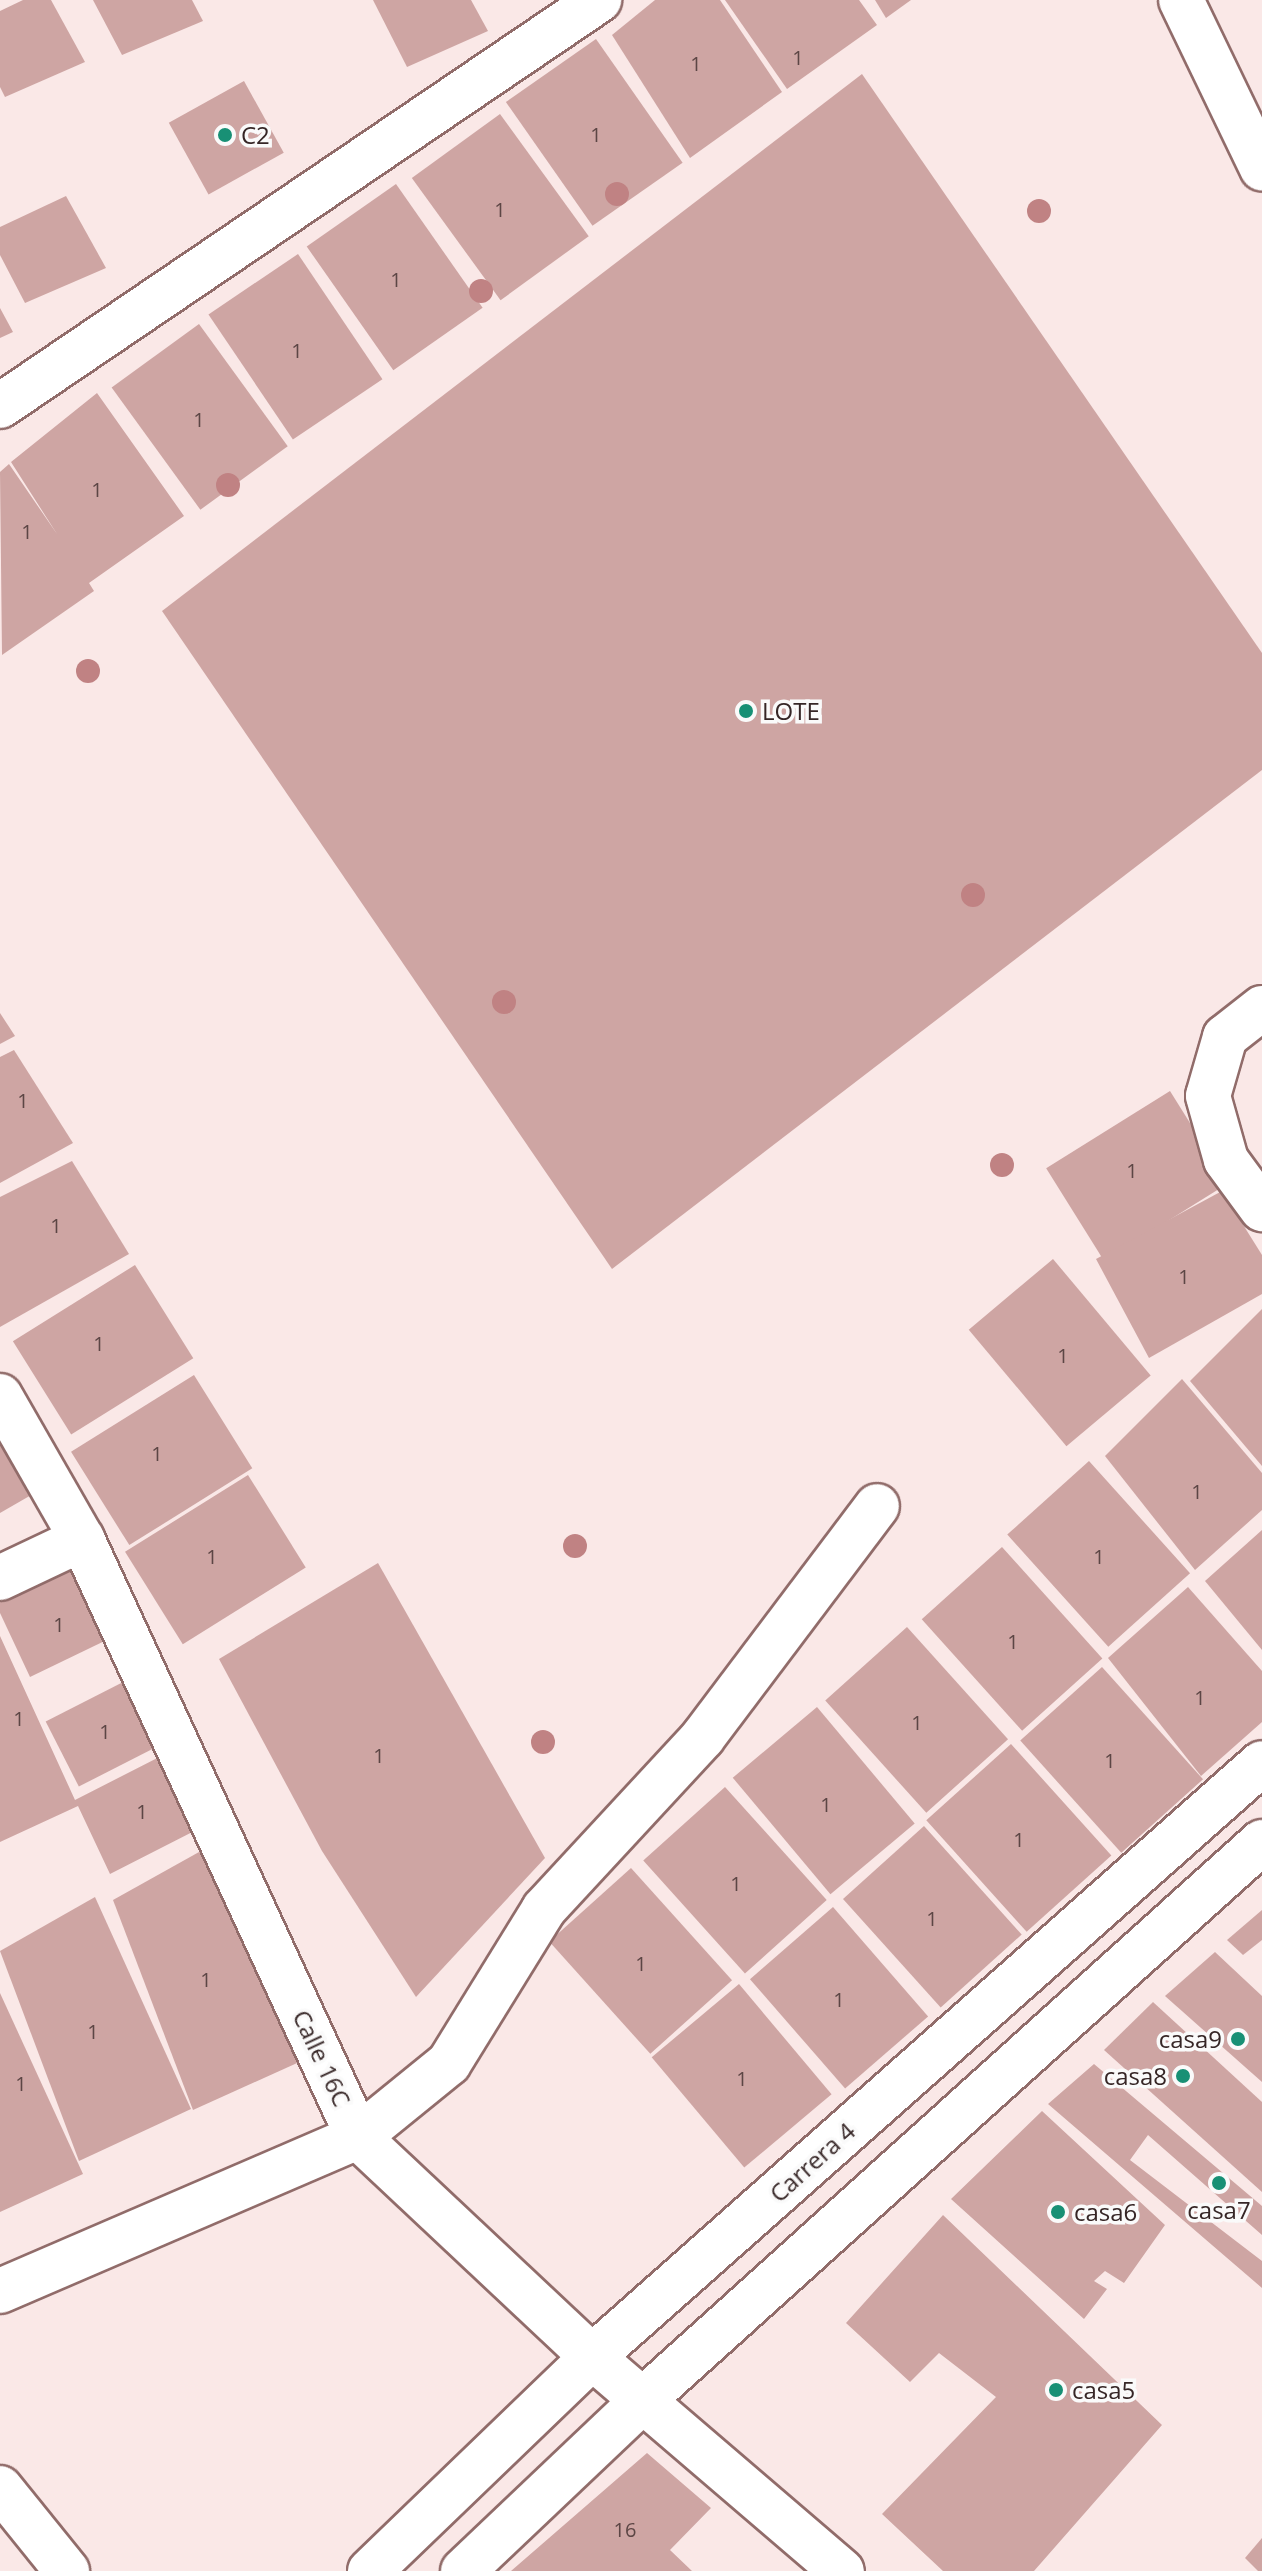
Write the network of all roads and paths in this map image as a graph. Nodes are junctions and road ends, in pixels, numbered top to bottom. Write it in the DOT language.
graph roads {
  1 [pos="599,0"];
  2 [pos="1181,0"];
  3 [pos="1262,168"];
  4 [pos="0,406"];
  5 [pos="1262,1008"];
  6 [pos="1262,1209"];
  7 [pos="0,1396"];
  8 [pos="877,1506"];
  9 [pos="82,1539"];
  10 [pos="0,1578"];
  11 [pos="1262,1763"];
  12 [pos="1262,1842"];
  13 [pos="358,2137"];
  14 [pos="0,2291"];
  15 [pos="592,2357"];
  16 [pos="644,2399"];
  17 [pos="0,2488"];
  18 [pos="67,2571"];
  19 [pos="370,2571"];
  20 [pos="463,2571"];
  21 [pos="842,2571"];
  1 -- 4 [label="street"];
  2 -- 3 [label="street"];
  5 -- 6 [label="street"];
  7 -- 9 [label="street, Calle 16C"];
  8 -- 13 [label="street"];
  9 -- 10 [label="street"];
  9 -- 13 [label="street, Calle 16C"];
  11 -- 15 [label="street, Carrera 4"];
  12 -- 16 [label="street"];
  13 -- 14 [label="street"];
  13 -- 15 [label="street, Calle 16C"];
  15 -- 16 [label="street, Calle 16C"];
  15 -- 19 [label="street, Carrera 4"];
  16 -- 20 [label="street"];
  16 -- 21 [label="street, Calle 16C"];
  17 -- 18 [label="street"];
}
